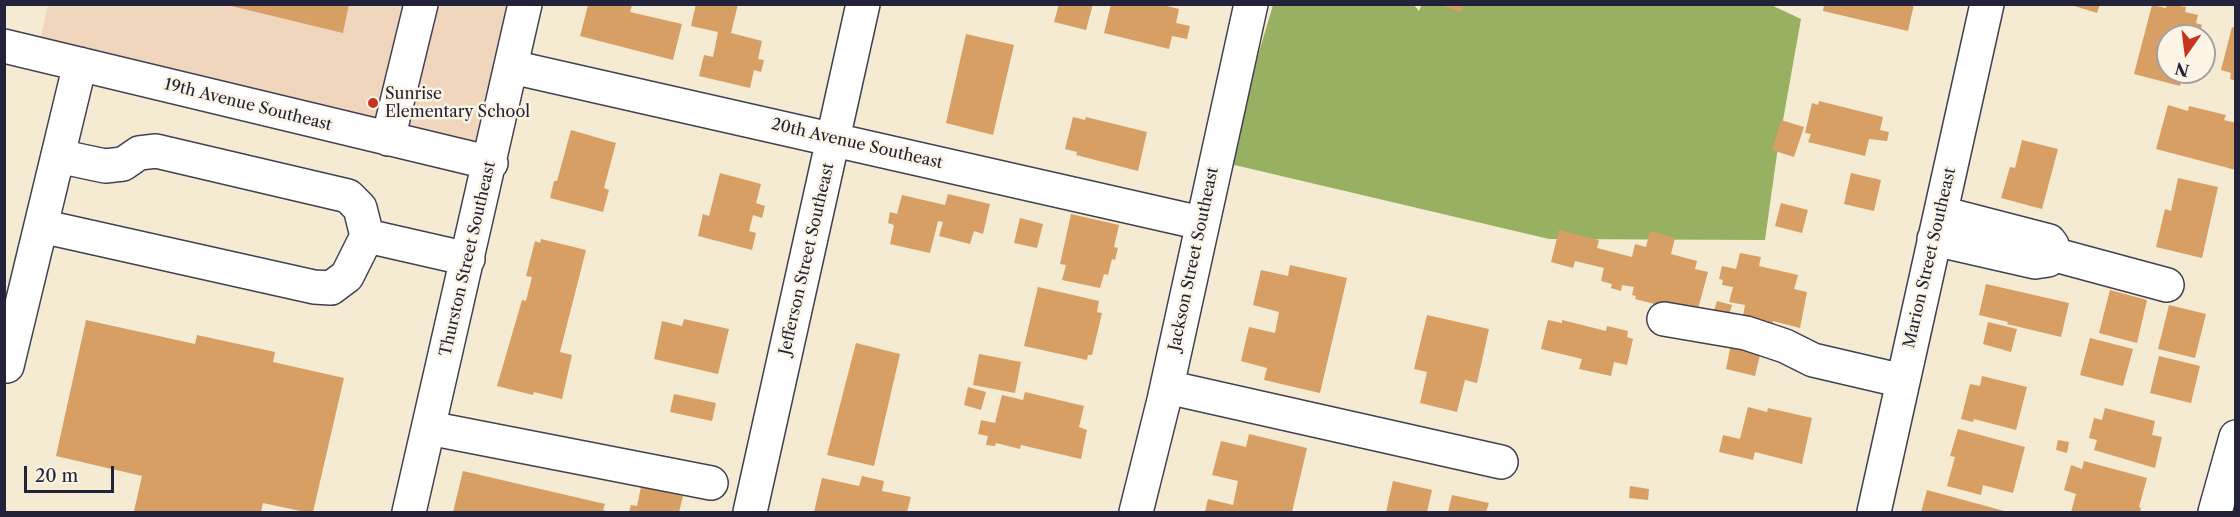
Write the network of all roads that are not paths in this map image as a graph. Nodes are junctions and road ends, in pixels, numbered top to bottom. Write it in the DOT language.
graph roads {
  1 [pos="422,4"];
  2 [pos="525,4"];
  3 [pos="863,4"];
  4 [pos="1251,4"];
  5 [pos="1988,4"];
  6 [pos="4,46"];
  7 [pos="80,64"];
  8 [pos="512,68"];
  9 [pos="388,139"];
  10 [pos="834,139"];
  11 [pos="58,156"];
  12 [pos="491,163"];
  13 [pos="1201,223"];
  14 [pos="41,226"];
  15 [pos="1937,226"];
  16 [pos="367,236"];
  17 [pos="468,259"];
  18 [pos="2167,285"];
  19 [pos="1664,319"];
  20 [pos="7,366"];
  21 [pos="1903,381"];
  22 [pos="1167,387"];
  23 [pos="429,428"];
  24 [pos="2235,437"];
  25 [pos="1501,462"];
  26 [pos="711,483"];
  27 [pos="409,513"];
  28 [pos="750,513"];
  29 [pos="1136,513"];
  30 [pos="1874,513"];
  31 [pos="2215,513"];
  1 -- 9 [label="street"];
  2 -- 8 [label="street, Thurston Street Southeast"];
  3 -- 10 [label="street, Jefferson Street Southeast"];
  4 -- 13 [label="street, Jackson Street Southeast"];
  5 -- 15 [label="street, Marion Street Southeast"];
  6 -- 7 [label="street, 19th Avenue Southeast"];
  7 -- 9 [label="street, 19th Avenue Southeast"];
  7 -- 11 [label="street"];
  8 -- 10 [label="street, 20th Avenue Southeast"];
  8 -- 12 [label="street, Thurston Street Southeast"];
  9 -- 12 [label="street, 19th Avenue Southeast"];
  10 -- 13 [label="street, 20th Avenue Southeast"];
  10 -- 28 [label="street, Jefferson Street Southeast"];
  11 -- 14 [label="street"];
  11 -- 16 [label="street"];
  12 -- 17 [label="street, Thurston Street Southeast"];
  13 -- 22 [label="street, Jackson Street Southeast"];
  14 -- 16 [label="street"];
  14 -- 20 [label="street"];
  15 -- 18 [label="street"];
  15 -- 21 [label="street, Marion Street Southeast"];
  16 -- 17 [label="street"];
  17 -- 23 [label="street, Thurston Street Southeast"];
  19 -- 21 [label="street"];
  21 -- 30 [label="street, Marion Street Southeast"];
  22 -- 25 [label="street"];
  22 -- 29 [label="street, Jackson Street Southeast"];
  23 -- 26 [label="street"];
  23 -- 27 [label="street, Thurston Street Southeast"];
  24 -- 31 [label="street"];
}
